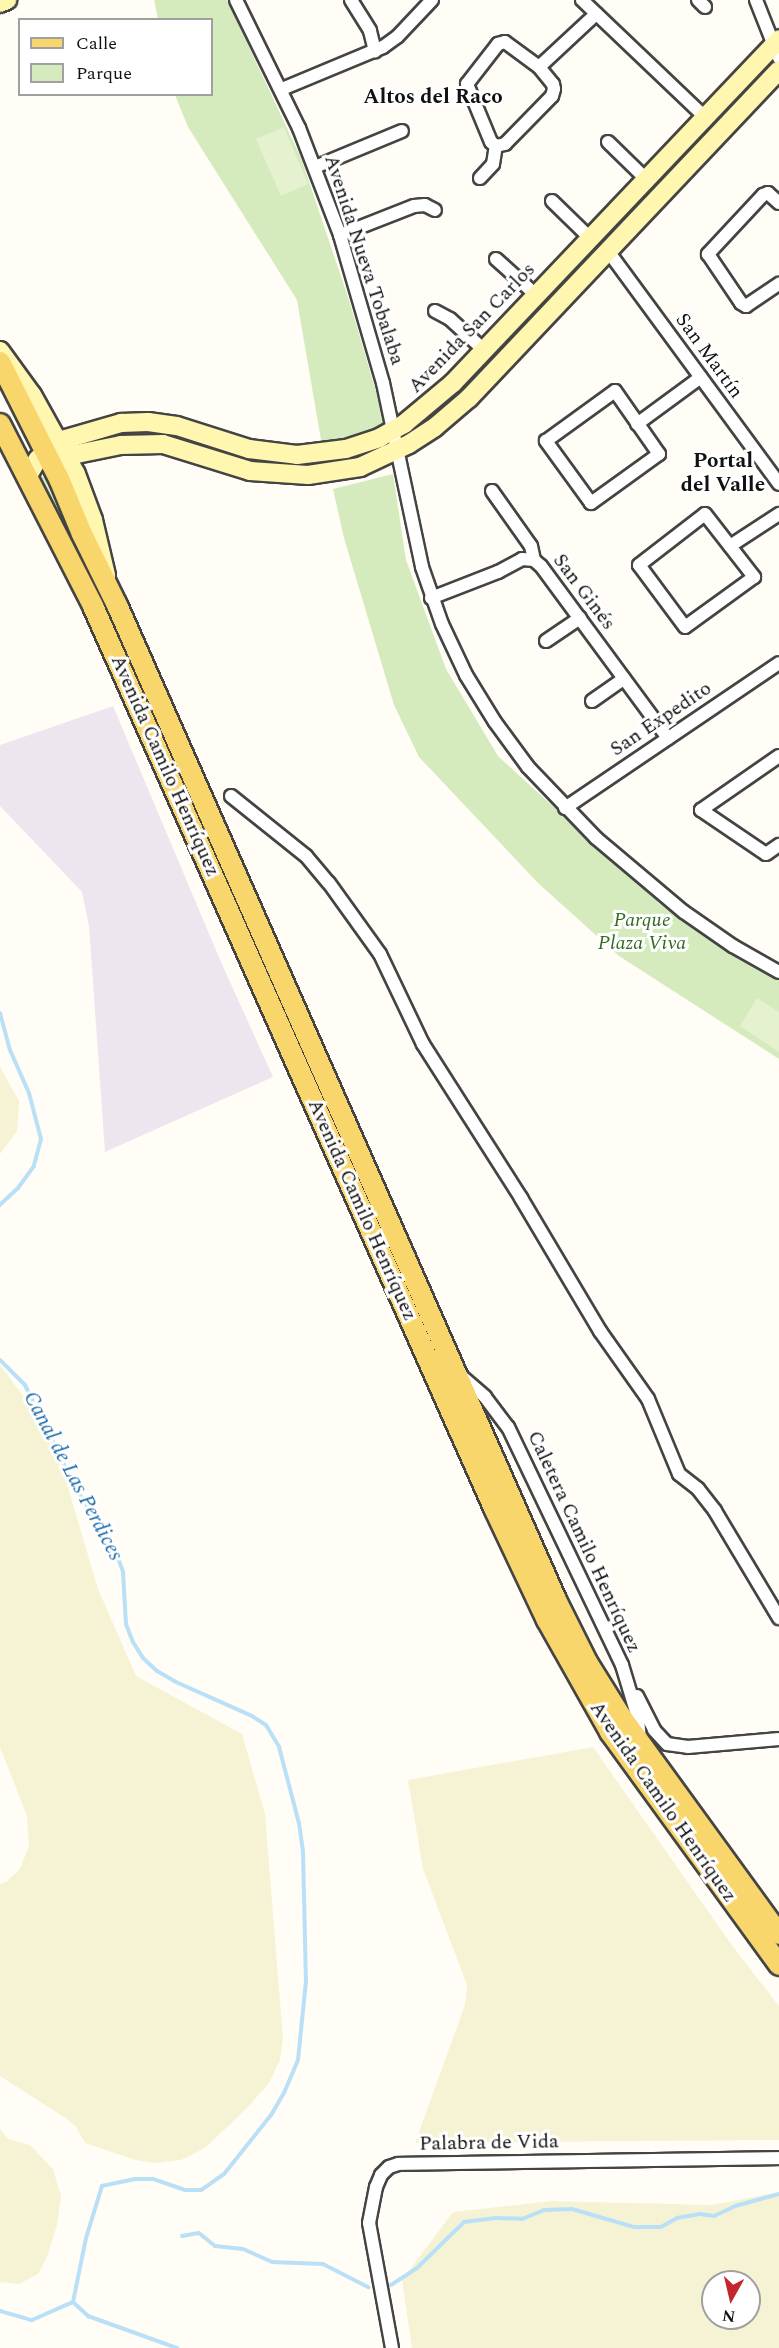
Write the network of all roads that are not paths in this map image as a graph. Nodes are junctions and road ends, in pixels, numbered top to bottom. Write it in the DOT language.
graph roads {
  1 [pos="7,0"];
  2 [pos="236,0"];
  3 [pos="351,0"];
  4 [pos="432,0"];
  5 [pos="582,0"];
  6 [pos="756,0"];
  7 [pos="0,3"];
  8 [pos="596,14"];
  9 [pos="777,47"];
  10 [pos="375,51"];
  11 [pos="539,68"];
  12 [pos="779,70"];
  13 [pos="282,89"];
  14 [pos="705,117"];
  15 [pos="402,130"];
  16 [pos="608,142"];
  17 [pos="496,146"];
  18 [pos="315,166"];
  19 [pos="480,178"];
  20 [pos="646,179"];
  21 [pos="552,201"];
  22 [pos="779,203"];
  23 [pos="435,210"];
  24 [pos="340,235"];
  25 [pos="590,238"];
  26 [pos="608,251"];
  27 [pos="496,259"];
  28 [pos="779,284"];
  29 [pos="536,295"];
  30 [pos="435,311"];
  31 [pos="484,350"];
  32 [pos="0,351"];
  33 [pos="0,362"];
  34 [pos="701,377"];
  35 [pos="0,388"];
  36 [pos="0,423"];
  37 [pos="121,423"];
  38 [pos="637,424"];
  39 [pos="393,430"];
  40 [pos="121,445"];
  41 [pos="57,449"];
  42 [pos="397,450"];
  43 [pos="27,477"];
  44 [pos="779,483"];
  45 [pos="492,491"];
  46 [pos="779,514"];
  47 [pos="730,546"];
  48 [pos="534,560"];
  49 [pos="431,598"];
  50 [pos="580,618"];
  51 [pos="546,641"];
  52 [pos="779,663"];
  53 [pos="624,679"];
  54 [pos="592,701"];
  55 [pos="668,738"];
  56 [pos="779,756"];
  57 [pos="231,796"];
  58 [pos="565,808"];
  59 [pos="779,845"];
  60 [pos="779,972"];
  61 [pos="457,1372"];
  62 [pos="779,1618"];
  63 [pos="622,1665"];
  64 [pos="779,1739"];
  65 [pos="641,1746"];
  66 [pos="779,1935"];
  67 [pos="779,1965"];
  68 [pos="779,2158"];
  69 [pos="392,2348"];
  1 -- 7 [label="main road"];
  2 -- 13 [label="street, Avenida Nueva Tobalaba"];
  3 -- 10 [label="street"];
  4 -- 10 [label="street"];
  5 -- 8 [label="street"];
  6 -- 9 [label="street"];
  8 -- 11 [label="street"];
  8 -- 14 [label="street"];
  9 -- 14 [label="main road, Avenida San Carlos"];
  10 -- 13 [label="street"];
  11 -- 17 [label="street"];
  11 -- 17 [label="street"];
  12 -- 26 [label="main road"];
  13 -- 18 [label="street, Avenida Nueva Tobalaba"];
  14 -- 20 [label="main road, Avenida San Carlos"];
  15 -- 18 [label="street"];
  16 -- 20 [label="street"];
  17 -- 19 [label="street"];
  18 -- 24 [label="street, Avenida Nueva Tobalaba"];
  20 -- 25 [label="main road, Avenida San Carlos"];
  21 -- 25 [label="street"];
  22 -- 28 [label="street"];
  23 -- 24 [label="street"];
  24 -- 39 [label="street, Avenida Nueva Tobalaba"];
  25 -- 29 [label="main road, Avenida San Carlos"];
  26 -- 34 [label="street, San Martín"];
  26 -- 42 [label="main road"];
  27 -- 29 [label="street"];
  29 -- 31 [label="main road, Avenida San Carlos"];
  30 -- 31 [label="street"];
  31 -- 39 [label="main road, Avenida San Carlos"];
  32 -- 41 [label="main road, Avenida Camilo Henríquez"];
  33 -- 41 [label="main road, Avenida Camilo Henríquez"];
  34 -- 38 [label="street"];
  34 -- 44 [label="street, San Martín"];
  35 -- 41 [label="main road"];
  36 -- 43 [label="main road, Avenida Camilo Henríquez"];
  37 -- 39 [label="main road, Avenida San Carlos"];
  37 -- 40 [label="main road"];
  37 -- 41 [label="main road, Avenida San Carlos"];
  38 -- 38 [label="street"];
  39 -- 42 [label="street, Avenida Nueva Tobalaba"];
  40 -- 41 [label="main road"];
  40 -- 42 [label="main road"];
  41 -- 43 [label="main road"];
  41 -- 61 [label="main road, Avenida Camilo Henríquez"];
  42 -- 49 [label="street, Avenida Nueva Tobalaba"];
  43 -- 67 [label="main road, Avenida Camilo Henríquez"];
  45 -- 48 [label="street"];
  46 -- 47 [label="street"];
  47 -- 47 [label="street"];
  48 -- 49 [label="street, San Ginés"];
  48 -- 50 [label="street, San Ginés"];
  49 -- 58 [label="street, Avenida Nueva Tobalaba"];
  50 -- 51 [label="street"];
  50 -- 53 [label="street, San Ginés"];
  52 -- 55 [label="street, San Expedito"];
  53 -- 54 [label="street"];
  53 -- 55 [label="street, San Ginés"];
  55 -- 58 [label="street, San Expedito"];
  56 -- 59 [label="street"];
  57 -- 62 [label="street"];
  58 -- 60 [label="street, Avenida Nueva Tobalaba"];
  61 -- 63 [label="street, Caletera Camilo Henríquez"];
  61 -- 65 [label="main road, Avenida Camilo Henríquez"];
  63 -- 64 [label="street"];
  63 -- 65 [label="street, Caletera Camilo Henríquez"];
  65 -- 66 [label="main road, Avenida Camilo Henríquez"];
  68 -- 69 [label="street, Palabra de Vida"];
}
